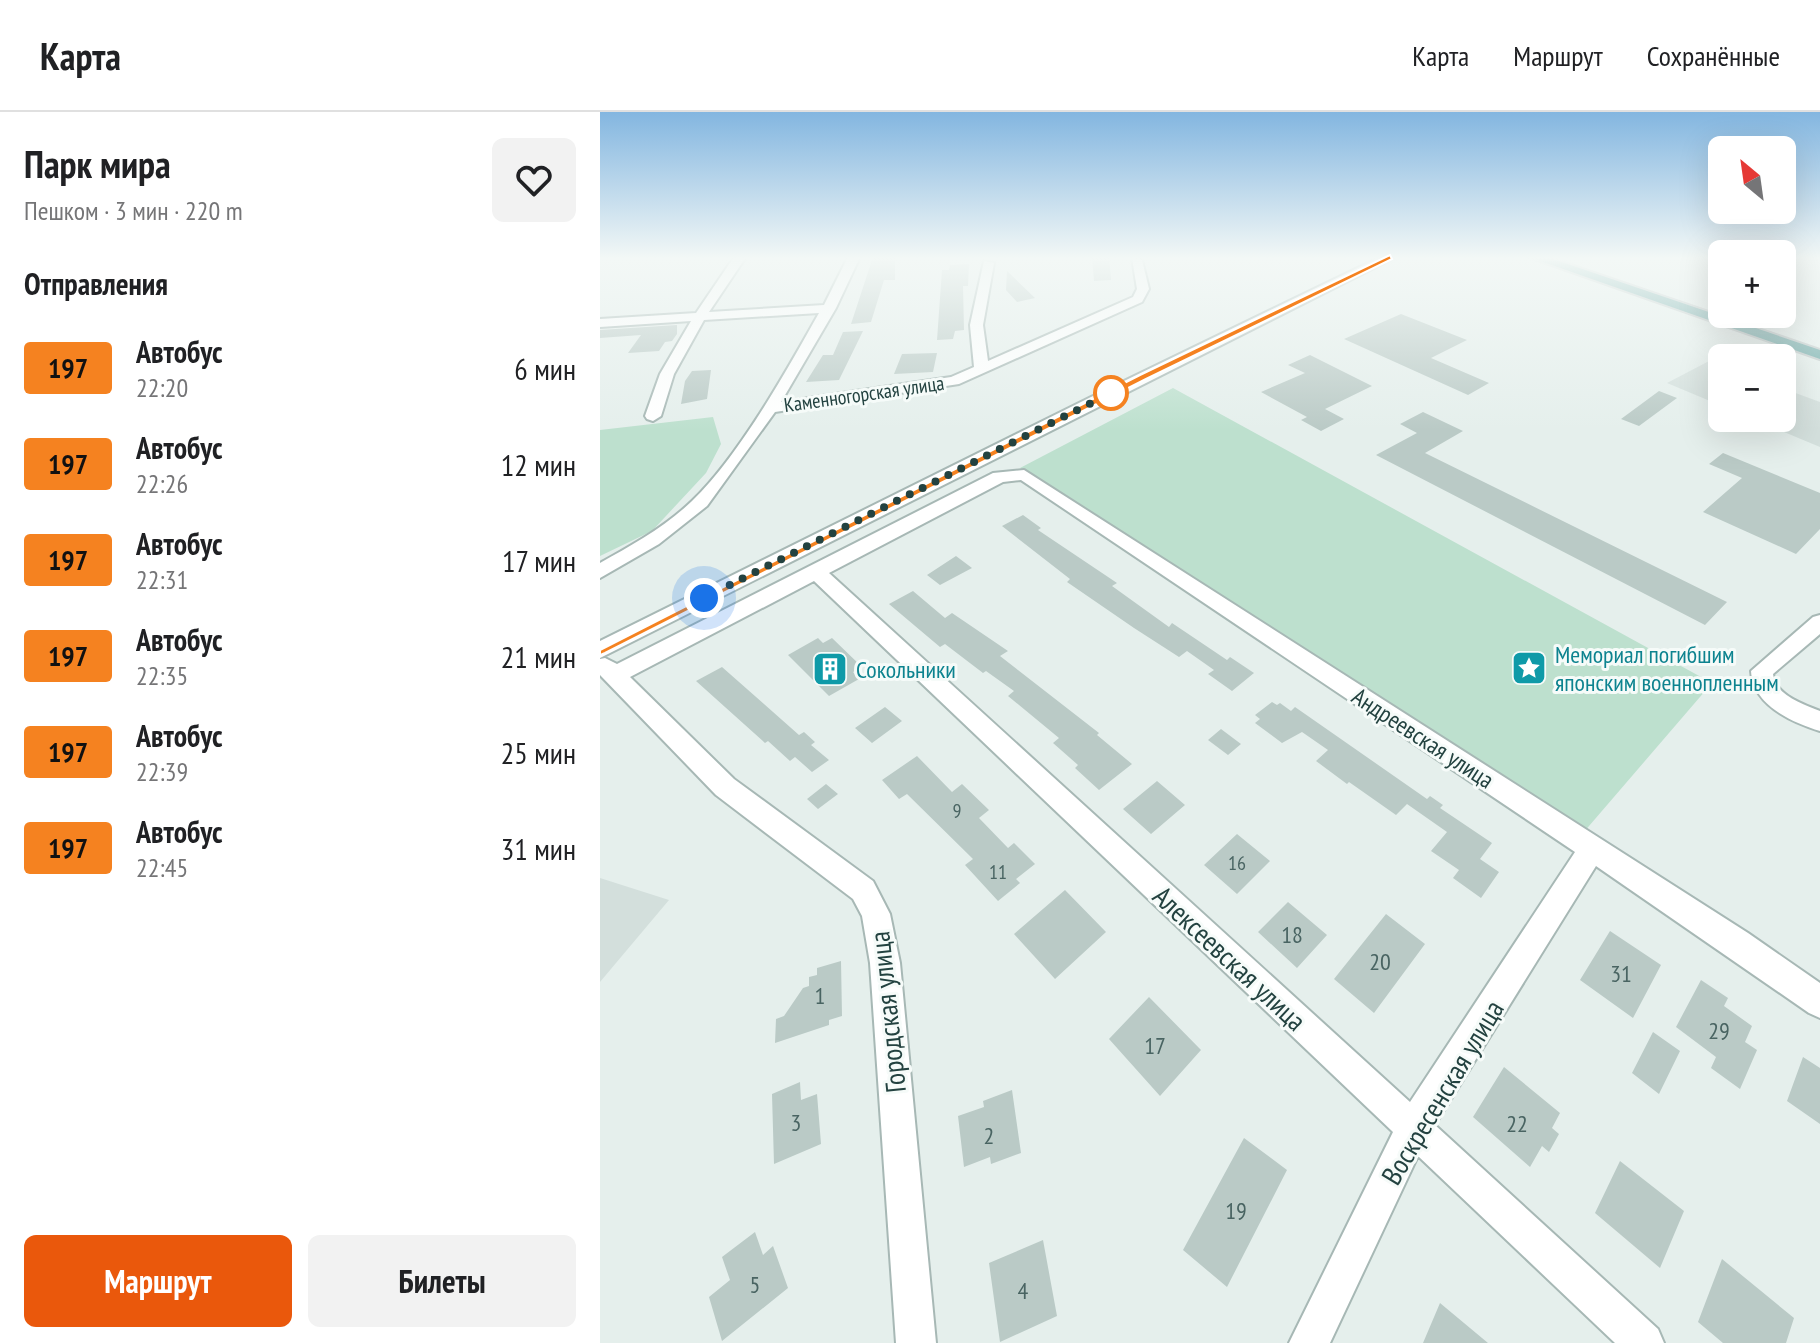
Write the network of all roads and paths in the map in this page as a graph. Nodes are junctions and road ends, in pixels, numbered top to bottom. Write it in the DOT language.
graph roads {
  1 [pos="704,314"];
  2 [pos="738,314"];
  3 [pos="826,314"];
  4 [pos="980,314"];
  5 [pos="1103,314"];
  6 [pos="1274,314"];
  7 [pos="1702,314"];
  8 [pos="702,317"];
  9 [pos="600,323"];
  10 [pos="1820,355"];
  11 [pos="981,369"];
  12 [pos="771,408"];
  13 [pos="653,416"];
  14 [pos="833,534"];
  15 [pos="856,552"];
  16 [pos="600,572"];
  17 [pos="816,572"];
  18 [pos="1820,622"];
  19 [pos="605,662"];
  20 [pos="1820,722"];
  21 [pos="1592,849"];
  22 [pos="1820,1002"];
  23 [pos="1413,1129"];
  24 [pos="916,1343"];
  25 [pos="1309,1343"];
  26 [pos="1644,1343"];
  1 -- 8 [label="street"];
  2 -- 8 [label="street"];
  3 -- 12 [label="street"];
  4 -- 11 [label="street"];
  5 -- 11 [label="street, Каменногорская улица"];
  6 -- 14 [label="street"];
  7 -- 10 [label="main road"];
  8 -- 9 [label="street"];
  8 -- 13 [label="street"];
  11 -- 12 [label="street, Каменногорская улица"];
  12 -- 16 [label="street"];
  14 -- 15 [label="street"];
  14 -- 19 [label="street"];
  15 -- 17 [label="street"];
  15 -- 21 [label="street, Андреевская улица"];
  17 -- 19 [label="street"];
  17 -- 23 [label="street, Алексеевская улица"];
  18 -- 20 [label="street"];
  19 -- 24 [label="street, Городская улица"];
  21 -- 22 [label="street, Андреевская улица"];
  21 -- 23 [label="street, Воскресенская улица"];
  23 -- 25 [label="street, Воскресенская улица"];
  23 -- 26 [label="street, Алексеевская улица"];
}
